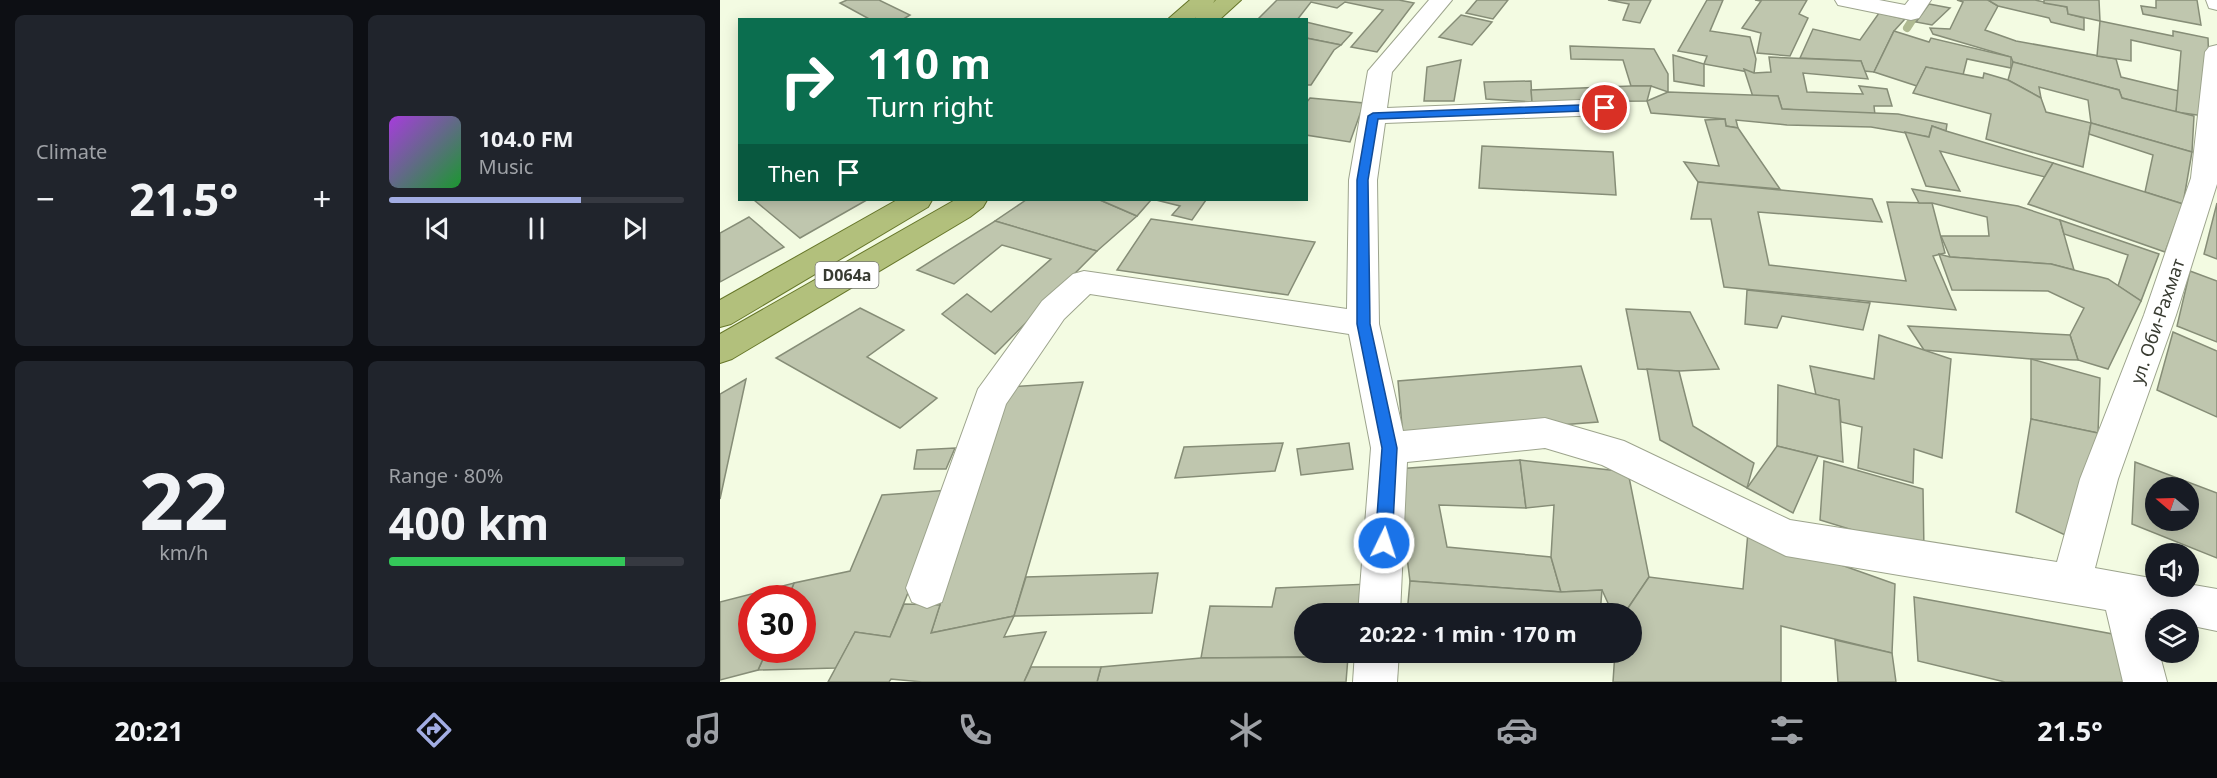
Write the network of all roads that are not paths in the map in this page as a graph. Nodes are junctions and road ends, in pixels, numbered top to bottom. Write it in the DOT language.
graph roads {
  1 [pos="1204,0"];
  2 [pos="1230,0"];
  3 [pos="1441,0"];
  4 [pos="1846,0"];
  5 [pos="1920,0"];
  6 [pos="1181,18"];
  7 [pos="1208,18"];
  8 [pos="2217,52"];
  9 [pos="1605,108"];
  10 [pos="1373,116"];
  11 [pos="916,201"];
  12 [pos="972,201"];
  13 [pos="720,315"];
  14 [pos="1364,324"];
  15 [pos="720,350"];
  16 [pos="1389,448"];
  17 [pos="2071,584"];
  18 [pos="927,588"];
  19 [pos="2123,593"];
  20 [pos="1380,603"];
  21 [pos="2217,610"];
  22 [pos="1376,663"];
  23 [pos="1375,682"];
  24 [pos="2145,682"];
  1 -- 6 [label="main road"];
  2 -- 7 [label="main road"];
  3 -- 10 [label="street"];
  4 -- 5 [label="street"];
  8 -- 17 [label="street, ул. Оби-Рахмат"];
  9 -- 10 [label="street"];
  10 -- 14 [label="street"];
  11 -- 13 [label="main road, D064a"];
  12 -- 15 [label="main road, D064a"];
  14 -- 16 [label="street"];
  14 -- 18 [label="street"];
  16 -- 17 [label="street"];
  16 -- 20 [label="street"];
  17 -- 19 [label="street"];
  19 -- 21 [label="street"];
  19 -- 24 [label="street"];
  22 -- 23 [label="street"];
}
